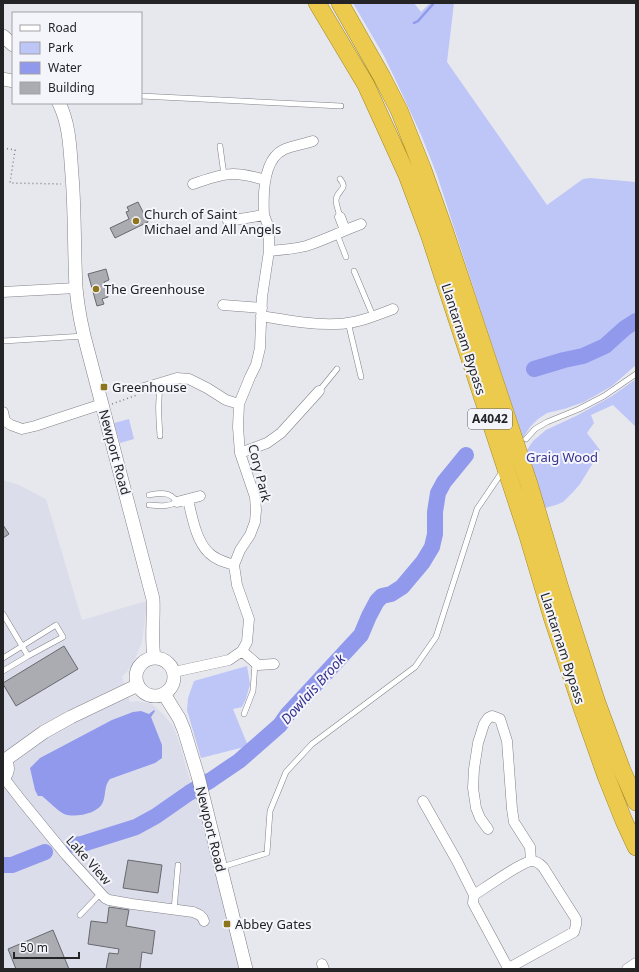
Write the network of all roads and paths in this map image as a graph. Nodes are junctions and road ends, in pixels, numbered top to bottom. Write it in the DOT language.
graph roads {
  1 [pos="317,3"];
  2 [pos="340,3"];
  3 [pos="3,36"];
  4 [pos="12,44"];
  5 [pos="142,96"];
  6 [pos="59,104"];
  7 [pos="341,106"];
  8 [pos="313,141"];
  9 [pos="220,146"];
  10 [pos="3,148"];
  11 [pos="224,175"];
  12 [pos="340,179"];
  13 [pos="265,180"];
  14 [pos="73,184"];
  15 [pos="193,184"];
  16 [pos="264,215"];
  17 [pos="340,217"];
  18 [pos="228,221"];
  19 [pos="361,224"];
  20 [pos="341,232"];
  21 [pos="269,251"];
  22 [pos="346,257"];
  23 [pos="354,271"];
  24 [pos="76,288"];
  25 [pos="3,292"];
  26 [pos="223,305"];
  27 [pos="393,309"];
  28 [pos="262,312"];
  29 [pos="373,316"];
  30 [pos="348,322"];
  31 [pos="84,336"];
  32 [pos="3,341"];
  33 [pos="337,370"];
  34 [pos="636,374"];
  35 [pos="361,377"];
  36 [pos="161,383"];
  37 [pos="144,388"];
  38 [pos="318,391"];
  39 [pos="239,404"];
  40 [pos="103,406"];
  41 [pos="3,412"];
  42 [pos="160,436"];
  43 [pos="526,439"];
  44 [pos="240,453"];
  45 [pos="500,475"];
  46 [pos="149,495"];
  47 [pos="200,496"];
  48 [pos="188,500"];
  49 [pos="178,502"];
  50 [pos="149,505"];
  51 [pos="234,565"];
  52 [pos="3,614"];
  53 [pos="22,646"];
  54 [pos="242,651"];
  55 [pos="28,656"];
  56 [pos="3,658"];
  57 [pos="154,658"];
  58 [pos="255,663"];
  59 [pos="274,664"];
  60 [pos="3,672"];
  61 [pos="174,672"];
  62 [pos="138,686"];
  63 [pos="164,694"];
  64 [pos="244,714"];
  65 [pos="4,759"];
  66 [pos="3,778"];
  67 [pos="423,801"];
  68 [pos="636,802"];
  69 [pos="488,829"];
  70 [pos="636,847"];
  71 [pos="531,861"];
  72 [pos="178,865"];
  73 [pos="221,867"];
  74 [pos="101,893"];
  75 [pos="474,895"];
  76 [pos="174,910"];
  77 [pos="80,915"];
  78 [pos="204,921"];
  79 [pos="636,962"];
  80 [pos="246,969"];
  81 [pos="508,969"];
  82 [pos="627,969"];
  1 -- 70 [label="highway, Llantarnam Bypass / A4042"];
  2 -- 68 [label="highway, Llantarnam Bypass / A4042"];
  3 -- 4 [label="street"];
  5 -- 7 [label="lane"];
  6 -- 14 [label="street, Newport Road"];
  8 -- 13 [label="street, Cory Park"];
  9 -- 11 [label="lane"];
  10 -- 14 [label="path"];
  11 -- 13 [label="street"];
  11 -- 15 [label="street"];
  12 -- 17 [label="lane"];
  13 -- 16 [label="street, Cory Park"];
  14 -- 24 [label="street, Newport Road"];
  16 -- 18 [label="street"];
  16 -- 21 [label="street, Cory Park"];
  17 -- 20 [label="street"];
  19 -- 20 [label="street"];
  20 -- 21 [label="street"];
  20 -- 22 [label="lane"];
  21 -- 28 [label="street, Cory Park"];
  23 -- 29 [label="lane"];
  24 -- 25 [label="street"];
  24 -- 31 [label="street, Newport Road"];
  26 -- 28 [label="street"];
  27 -- 29 [label="street"];
  28 -- 30 [label="street"];
  28 -- 39 [label="street, Cory Park"];
  29 -- 30 [label="street"];
  30 -- 35 [label="lane"];
  31 -- 32 [label="lane"];
  31 -- 40 [label="street, Newport Road"];
  33 -- 38 [label="lane"];
  34 -- 43 [label="lane"];
  36 -- 37 [label="street"];
  36 -- 39 [label="street"];
  36 -- 42 [label="lane"];
  37 -- 40 [label="path"];
  38 -- 44 [label="street"];
  39 -- 44 [label="street, Cory Park"];
  40 -- 41 [label="street"];
  40 -- 57 [label="street, Newport Road"];
  44 -- 51 [label="street, Cory Park"];
  45 -- 73 [label="lane"];
  46 -- 49 [label="lane"];
  47 -- 48 [label="street"];
  48 -- 49 [label="street"];
  48 -- 51 [label="street"];
  49 -- 50 [label="lane"];
  51 -- 54 [label="street"];
  52 -- 53 [label="lane"];
  53 -- 55 [label="lane"];
  53 -- 55 [label="lane"];
  53 -- 56 [label="lane"];
  54 -- 58 [label="street"];
  54 -- 61 [label="street"];
  55 -- 60 [label="lane"];
  57 -- 61 [label="street"];
  57 -- 62 [label="street"];
  58 -- 59 [label="street"];
  58 -- 64 [label="lane"];
  61 -- 63 [label="street"];
  62 -- 63 [label="street"];
  62 -- 65 [label="street"];
  63 -- 73 [label="street, Newport Road"];
  65 -- 66 [label="street"];
  66 -- 74 [label="street, Lake View"];
  67 -- 75 [label="street"];
  69 -- 71 [label="street"];
  71 -- 75 [label="street"];
  71 -- 81 [label="street"];
  72 -- 76 [label="lane"];
  73 -- 80 [label="street, Newport Road"];
  74 -- 76 [label="street, Lake View"];
  74 -- 77 [label="lane"];
  75 -- 81 [label="street"];
  76 -- 78 [label="street, Lake View"];
  79 -- 82 [label="street"];
}
